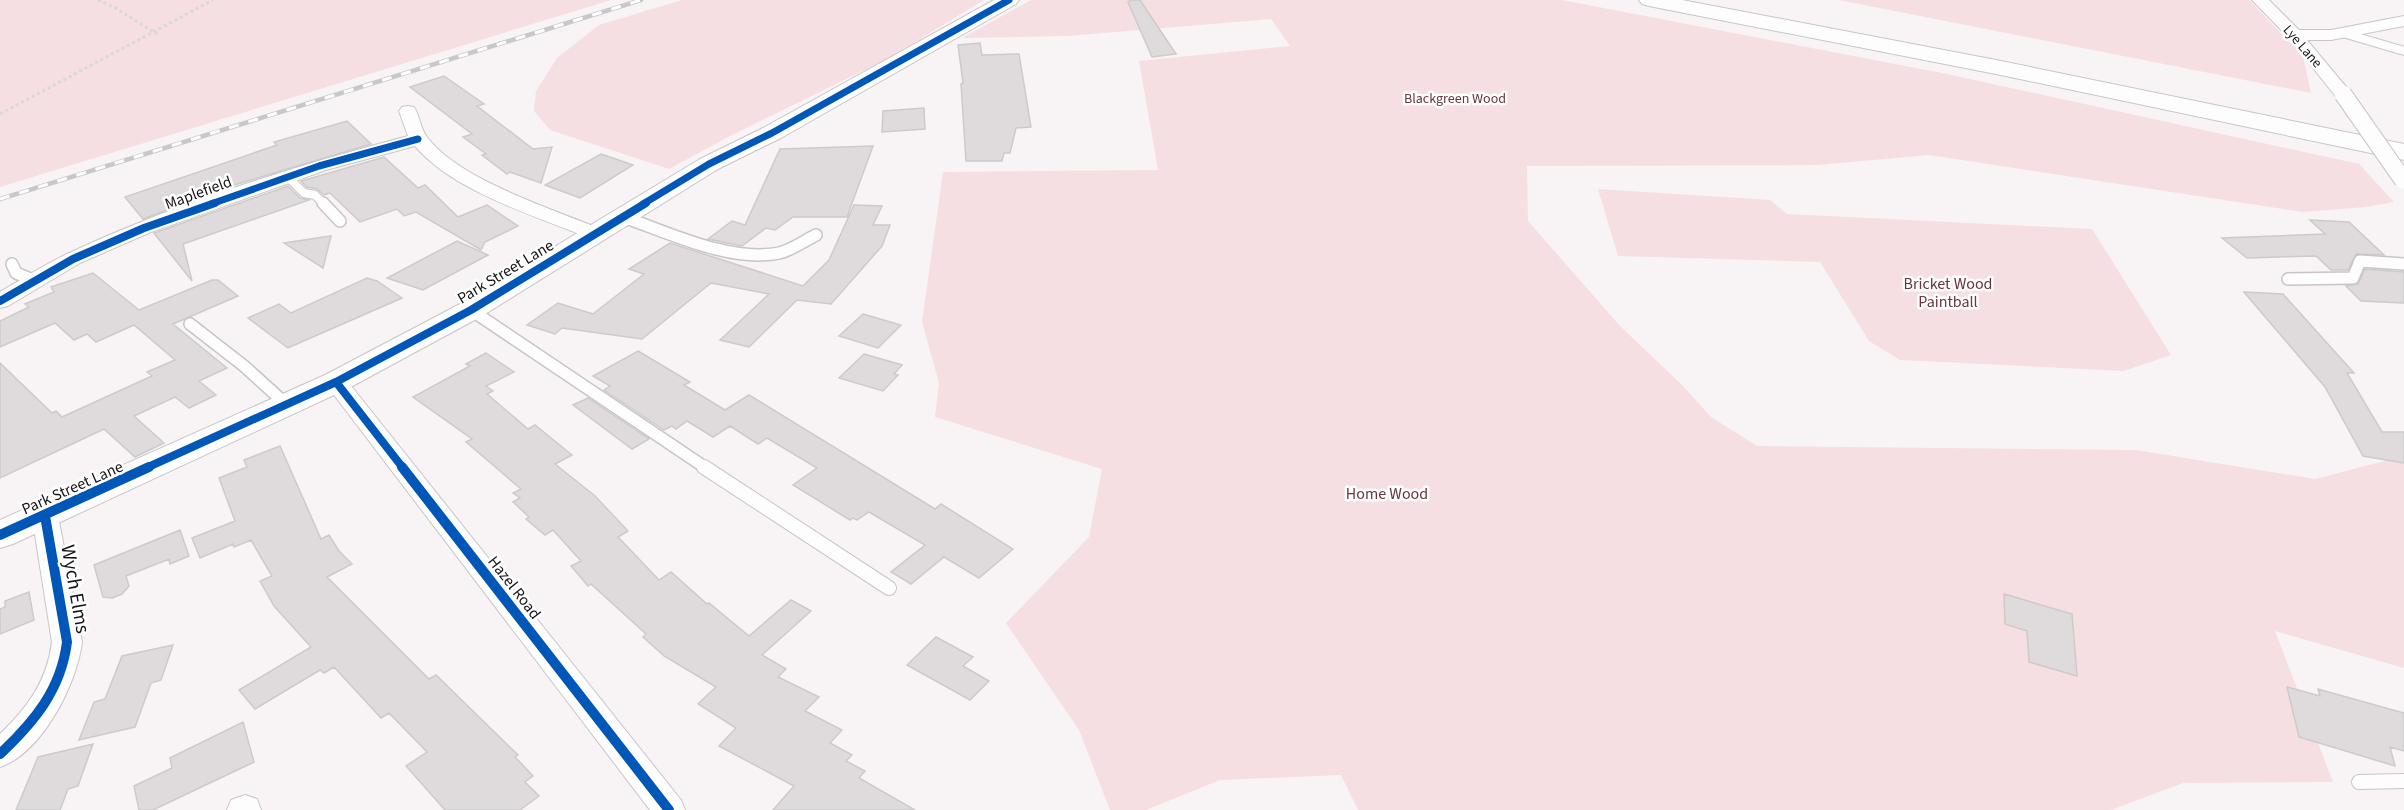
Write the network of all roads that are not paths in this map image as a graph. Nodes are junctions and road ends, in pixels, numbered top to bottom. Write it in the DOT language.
graph roads {
  1 [pos="1009,0"];
  2 [pos="1649,0"];
  3 [pos="1748,0"];
  4 [pos="2260,0"];
  5 [pos="2403,22"];
  6 [pos="2343,33"];
  7 [pos="2295,35"];
  8 [pos="2404,51"];
  9 [pos="408,111"];
  10 [pos="2404,132"];
  11 [pos="418,139"];
  12 [pos="2404,153"];
  13 [pos="287,176"];
  14 [pos="2404,180"];
  15 [pos="623,216"];
  16 [pos="340,221"];
  17 [pos="596,234"];
  18 [pos="816,235"];
  19 [pos="12,264"];
  20 [pos="2404,264"];
  21 [pos="2288,279"];
  22 [pos="33,280"];
  23 [pos="0,301"];
  24 [pos="471,310"];
  25 [pos="190,324"];
  26 [pos="336,382"];
  27 [pos="287,405"];
  28 [pos="45,516"];
  29 [pos="0,535"];
  30 [pos="889,588"];
  31 [pos="0,754"];
  32 [pos="2360,782"];
  33 [pos="2404,782"];
  34 [pos="669,810"];
  1 -- 15 [label="main road, Park Street Lane"];
  2 -- 12 [label="main road"];
  3 -- 10 [label="main road"];
  4 -- 7 [label="street, Lye Lane"];
  5 -- 6 [label="street"];
  6 -- 7 [label="street"];
  6 -- 8 [label="lane"];
  7 -- 14 [label="street, Lye Lane, bridge"];
  9 -- 11 [label="street"];
  11 -- 13 [label="street, Maplefield"];
  11 -- 17 [label="street"];
  13 -- 16 [label="lane"];
  13 -- 22 [label="street, Maplefield"];
  15 -- 17 [label="main road, Park Street Lane"];
  15 -- 18 [label="lane"];
  17 -- 24 [label="main road, Park Street Lane"];
  19 -- 22 [label="lane"];
  20 -- 21 [label="lane"];
  22 -- 23 [label="street, Maplefield"];
  24 -- 26 [label="main road, Park Street Lane"];
  24 -- 30 [label="lane"];
  25 -- 27 [label="lane"];
  26 -- 27 [label="main road, Park Street Lane"];
  26 -- 34 [label="street, Hazel Road"];
  27 -- 28 [label="main road, Park Street Lane"];
  28 -- 29 [label="main road, Park Street Lane"];
  28 -- 31 [label="street, Wych Elms"];
  32 -- 33 [label="lane"];
}
